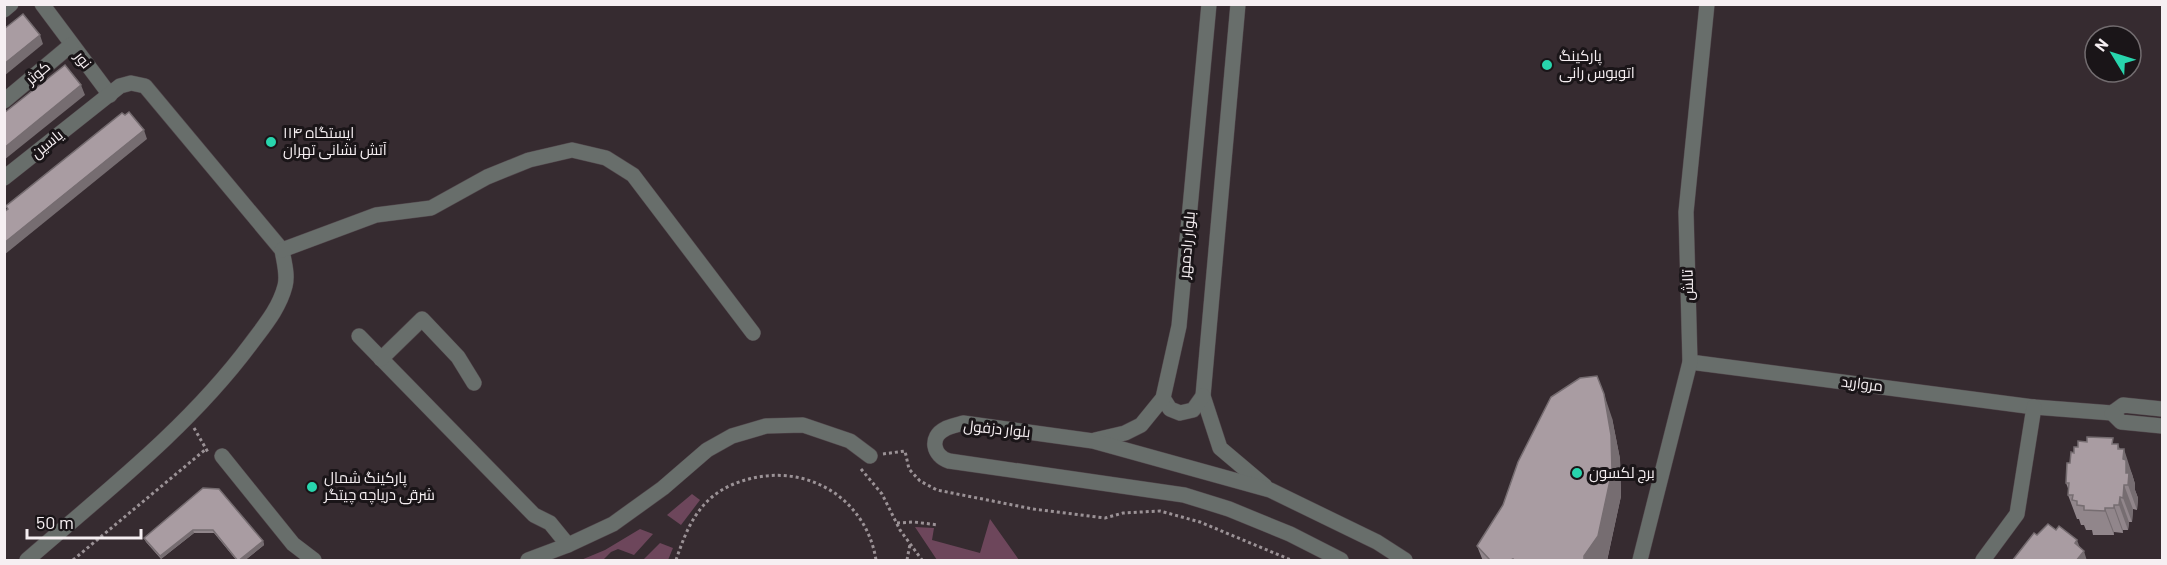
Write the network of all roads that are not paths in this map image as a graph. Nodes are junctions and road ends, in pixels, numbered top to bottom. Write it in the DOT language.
graph roads {
  1 [pos="11,4"];
  2 [pos="42,4"];
  3 [pos="1209,4"];
  4 [pos="1238,4"];
  5 [pos="1707,4"];
  6 [pos="4,10"];
  7 [pos="71,45"];
  8 [pos="110,94"];
  9 [pos="4,101"];
  10 [pos="4,178"];
  11 [pos="282,250"];
  12 [pos="753,333"];
  13 [pos="359,336"];
  14 [pos="381,358"];
  15 [pos="1690,362"];
  16 [pos="474,383"];
  17 [pos="1203,396"];
  18 [pos="1163,398"];
  19 [pos="2034,407"];
  20 [pos="2163,409"];
  21 [pos="2112,413"];
  22 [pos="2163,426"];
  23 [pos="1093,441"];
  24 [pos="222,456"];
  25 [pos="864,461"];
  26 [pos="1270,490"];
  27 [pos="568,545"];
  28 [pos="27,561"];
  29 [pos="315,561"];
  30 [pos="528,561"];
  31 [pos="1341,561"];
  32 [pos="1406,561"];
  33 [pos="1640,561"];
  34 [pos="1983,561"];
  1 -- 6 [label="street"];
  2 -- 7 [label="street, نور"];
  3 -- 18 [label="street, بلوار رادمهر"];
  4 -- 17 [label="street, بلوار رادمهر"];
  5 -- 15 [label="street, تالش"];
  7 -- 8 [label="street, نور"];
  7 -- 9 [label="street, کوثر"];
  8 -- 10 [label="street, یاسین"];
  8 -- 11 [label="street"];
  11 -- 12 [label="street"];
  11 -- 28 [label="street"];
  13 -- 14 [label="street"];
  14 -- 16 [label="street"];
  14 -- 27 [label="street"];
  15 -- 19 [label="street, مروارید"];
  15 -- 33 [label="street, تالش"];
  17 -- 18 [label="street"];
  17 -- 26 [label="street"];
  18 -- 23 [label="street, بلوار رادمهر"];
  19 -- 21 [label="street, مروارید"];
  19 -- 34 [label="street"];
  20 -- 21 [label="street, مروارید"];
  21 -- 22 [label="street, مروارید"];
  23 -- 26 [label="street, بلوار دزفول"];
  23 -- 31 [label="street, بلوار دزفول"];
  24 -- 29 [label="street"];
  25 -- 27 [label="street"];
  26 -- 32 [label="street, بلوار دزفول"];
  27 -- 30 [label="street"];
}
